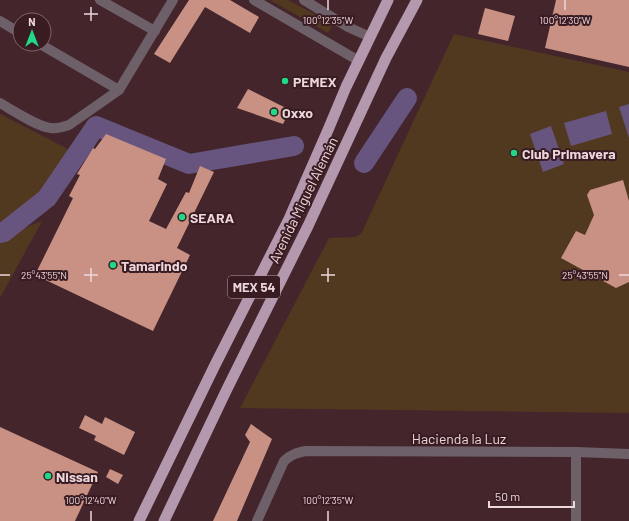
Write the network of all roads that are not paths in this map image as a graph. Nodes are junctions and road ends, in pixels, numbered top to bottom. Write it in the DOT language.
graph roads {
  1 [pos="100,0"];
  2 [pos="173,0"];
  3 [pos="254,0"];
  4 [pos="304,0"];
  5 [pos="388,0"];
  6 [pos="417,0"];
  7 [pos="0,21"];
  8 [pos="12,28"];
  9 [pos="155,31"];
  10 [pos="370,38"];
  11 [pos="52,51"];
  12 [pos="359,61"];
  13 [pos="120,90"];
  14 [pos="0,103"];
  15 [pos="576,452"];
  16 [pos="629,454"];
  17 [pos="139,521"];
  18 [pos="164,521"];
  19 [pos="257,521"];
  20 [pos="576,521"];
  1 -- 9 [label="street"];
  2 -- 9 [label="street"];
  3 -- 12 [label="street"];
  4 -- 10 [label="street"];
  5 -- 10 [label="highway, Avenida Miguel Alemán / MEX 54"];
  6 -- 18 [label="highway, Avenida Miguel Alemán / MEX 54"];
  7 -- 8 [label="street"];
  9 -- 13 [label="street"];
  10 -- 12 [label="highway, Avenida Miguel Alemán / MEX 54"];
  11 -- 13 [label="street"];
  12 -- 17 [label="highway, Avenida Miguel Alemán / MEX 54"];
  13 -- 14 [label="street"];
  15 -- 16 [label="street, Hacienda la Luz"];
  15 -- 19 [label="street, Hacienda la Luz"];
  15 -- 20 [label="street"];
}
